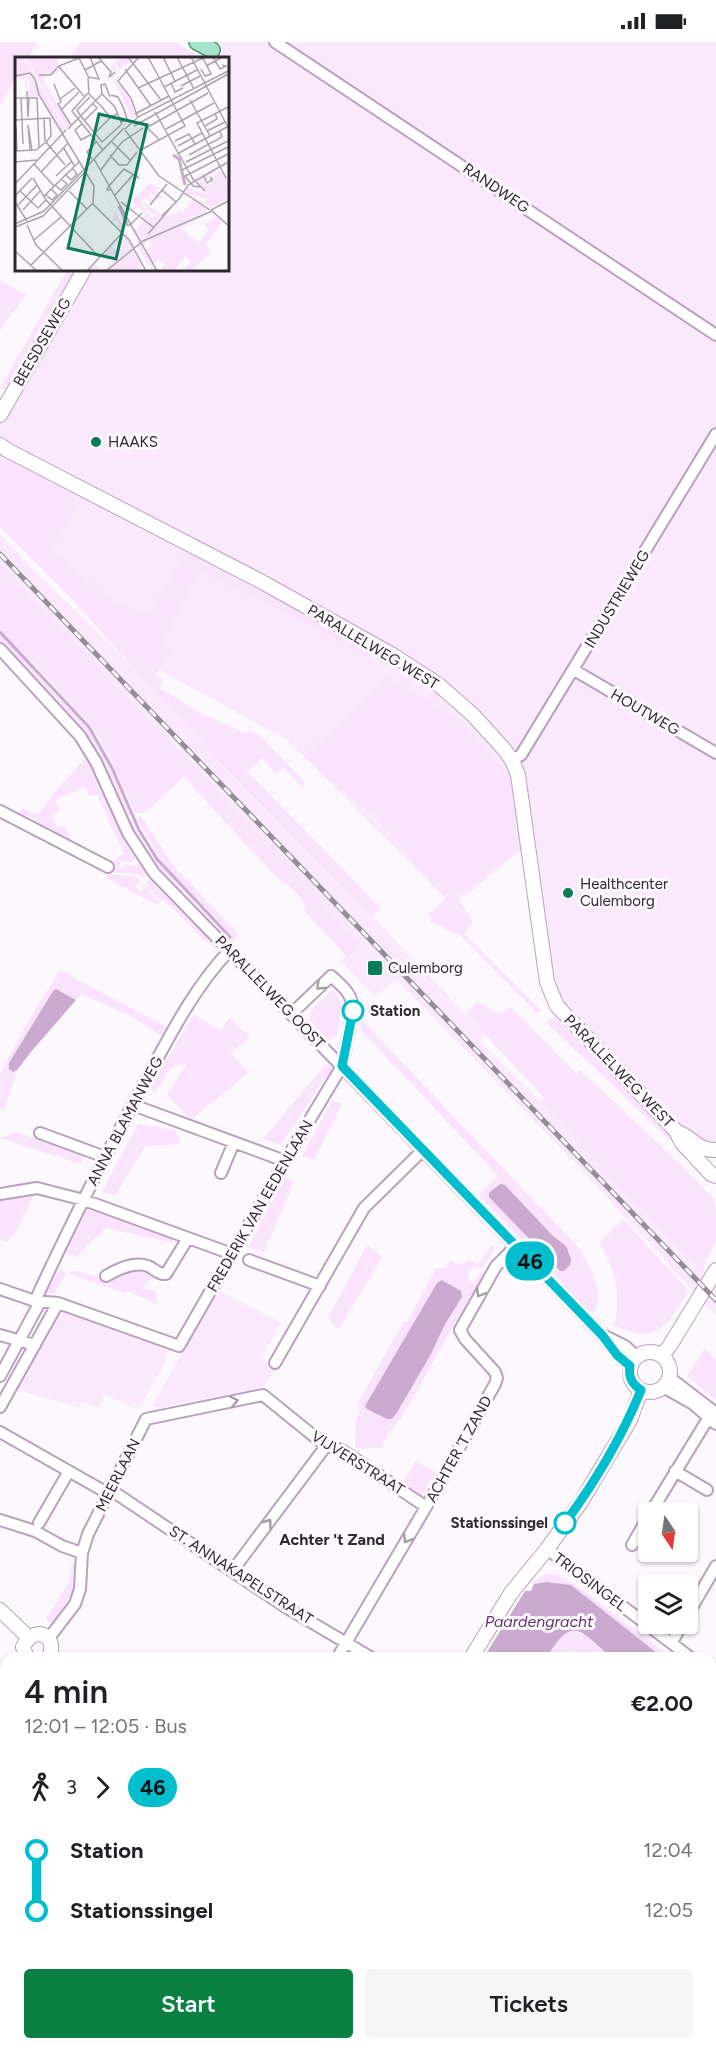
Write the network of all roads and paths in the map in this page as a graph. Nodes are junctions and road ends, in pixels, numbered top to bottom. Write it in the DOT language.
graph roads {
  1 [pos="197,42"];
  2 [pos="275,42"];
  3 [pos="212,50"];
  4 [pos="83,272"];
  5 [pos="716,335"];
  6 [pos="0,415"];
  7 [pos="716,434"];
  8 [pos="0,445"];
  9 [pos="0,649"];
  10 [pos="574,670"];
  11 [pos="716,753"];
  12 [pos="512,760"];
  13 [pos="0,811"];
  14 [pos="108,867"];
  15 [pos="229,951"];
  16 [pos="291,1014"];
  17 [pos="342,1066"];
  18 [pos="133,1105"];
  19 [pos="676,1131"];
  20 [pos="40,1133"];
  21 [pos="234,1142"];
  22 [pos="716,1150"];
  23 [pos="423,1151"];
  24 [pos="105,1157"];
  25 [pos="285,1161"];
  26 [pos="221,1173"];
  27 [pos="716,1176"];
  28 [pos="0,1194"];
  29 [pos="84,1200"];
  30 [pos="188,1238"];
  31 [pos="515,1247"];
  32 [pos="232,1254"];
  33 [pos="249,1260"];
  34 [pos="716,1270"];
  35 [pos="106,1276"];
  36 [pos="320,1286"];
  37 [pos="0,1289"];
  38 [pos="38,1301"];
  39 [pos="58,1303"];
  40 [pos="0,1335"];
  41 [pos="19,1340"];
  42 [pos="35,1345"];
  43 [pos="662,1355"];
  44 [pos="633,1361"];
  45 [pos="275,1363"];
  46 [pos="0,1376"];
  47 [pos="666,1382"];
  48 [pos="641,1390"];
  49 [pos="263,1395"];
  50 [pos="0,1407"];
  51 [pos="713,1418"];
  52 [pos="0,1432"];
  53 [pos="326,1446"];
  54 [pos="675,1470"];
  55 [pos="69,1471"];
  56 [pos="707,1490"];
  57 [pos="110,1492"];
  58 [pos="657,1502"];
  59 [pos="426,1507"];
  60 [pos="0,1520"];
  61 [pos="39,1523"];
  62 [pos="638,1534"];
  63 [pos="632,1545"];
  64 [pos="547,1549"];
  65 [pos="82,1553"];
  66 [pos="716,1566"];
  67 [pos="233,1570"];
  68 [pos="698,1597"];
  69 [pos="0,1610"];
  70 [pos="677,1634"];
  71 [pos="28,1637"];
  72 [pos="48,1638"];
  73 [pos="345,1642"];
  74 [pos="672,1642"];
  75 [pos="25,1652"];
  76 [pos="51,1652"];
  77 [pos="340,1652"];
  78 [pos="362,1652"];
  79 [pos="475,1652"];
  80 [pos="684,1652"];
  1 -- 3 [label="main road"];
  2 -- 5 [label="street, RANDWEG"];
  4 -- 6 [label="street, BEESDSEWEG"];
  7 -- 10 [label="street, INDUSTRIEWEG"];
  8 -- 12 [label="street, PARALLELWEG WEST"];
  9 -- 15 [label="street, PARALLELWEG OOST"];
  10 -- 11 [label="street, HOUTWEG"];
  10 -- 12 [label="street, INDUSTRIEWEG"];
  12 -- 19 [label="street, PARALLELWEG WEST"];
  13 -- 14 [label="street"];
  15 -- 16 [label="street, PARALLELWEG OOST"];
  15 -- 18 [label="street, ANNA BLAMANWEG"];
  16 -- 17 [label="street, PARALLELWEG OOST"];
  17 -- 16 [label="street, FREDERIK VAN EEDENLAAN, one-way"];
  17 -- 23 [label="street, PARALLELWEG OOST"];
  17 -- 25 [label="street, FREDERIK VAN EEDENLAAN"];
  18 -- 21 [label="street"];
  18 -- 24 [label="street, ANNA BLAMANWEG"];
  19 -- 22 [label="street, PARALLELWEG WEST"];
  19 -- 27 [label="street, PARALLELWEG WEST"];
  20 -- 24 [label="street"];
  21 -- 25 [label="street"];
  21 -- 26 [label="street"];
  23 -- 31 [label="street, PARALLELWEG OOST"];
  23 -- 36 [label="street"];
  24 -- 29 [label="street, ANNA BLAMANWEG"];
  25 -- 32 [label="street, FREDERIK VAN EEDENLAAN"];
  28 -- 29 [label="street"];
  29 -- 30 [label="street"];
  29 -- 38 [label="street, ANNA BLAMANWEG"];
  30 -- 32 [label="street"];
  30 -- 35 [label="street"];
  31 -- 44 [label="street, PARALLELWEG OOST"];
  31 -- 59 [label="street, ACHTER 'T ZAND, one-way"];
  32 -- 39 [label="street, FREDERIK VAN EEDENLAAN"];
  33 -- 36 [label="street"];
  34 -- 43 [label="street"];
  36 -- 45 [label="street"];
  37 -- 38 [label="street"];
  38 -- 39 [label="street"];
  38 -- 41 [label="street, ANNA BLAMANWEG"];
  39 -- 42 [label="street"];
  40 -- 41 [label="street"];
  41 -- 42 [label="street"];
  41 -- 46 [label="street, ANNA BLAMANWEG"];
  42 -- 50 [label="street"];
  43 -- 44 [label="street"];
  43 -- 47 [label="street"];
  44 -- 48 [label="street"];
  47 -- 48 [label="street"];
  47 -- 51 [label="street"];
  48 -- 64 [label="street"];
  49 -- 53 [label="street, VIJVERSTRAAT"];
  57 -- 49 [label="street, MEERLAAN, one-way"];
  51 -- 54 [label="street"];
  52 -- 55 [label="street, ST. ANNAKAPELSTRAAT"];
  53 -- 59 [label="street, VIJVERSTRAAT"];
  67 -- 53 [label="street, one-way"];
  54 -- 56 [label="street"];
  54 -- 58 [label="street"];
  55 -- 57 [label="street, ST. ANNAKAPELSTRAAT"];
  55 -- 61 [label="street"];
  57 -- 65 [label="street, MEERLAAN"];
  57 -- 67 [label="street, ST. ANNAKAPELSTRAAT"];
  59 -- 73 [label="street, ACHTER 'T ZAND, one-way"];
  60 -- 65 [label="street"];
  62 -- 63 [label="street"];
  64 -- 74 [label="street, TRIOSINGEL"];
  64 -- 79 [label="street"];
  65 -- 72 [label="street, MEERLAAN"];
  66 -- 68 [label="street"];
  67 -- 73 [label="street, ST. ANNAKAPELSTRAAT"];
  69 -- 71 [label="street"];
  70 -- 74 [label="street"];
  71 -- 72 [label="street"];
  71 -- 75 [label="street"];
  72 -- 76 [label="street"];
  73 -- 77 [label="street, ACHTER 'T ZAND"];
  73 -- 78 [label="street, ST. ANNAKAPELSTRAAT"];
  74 -- 80 [label="street, TRIOSINGEL"];
}
